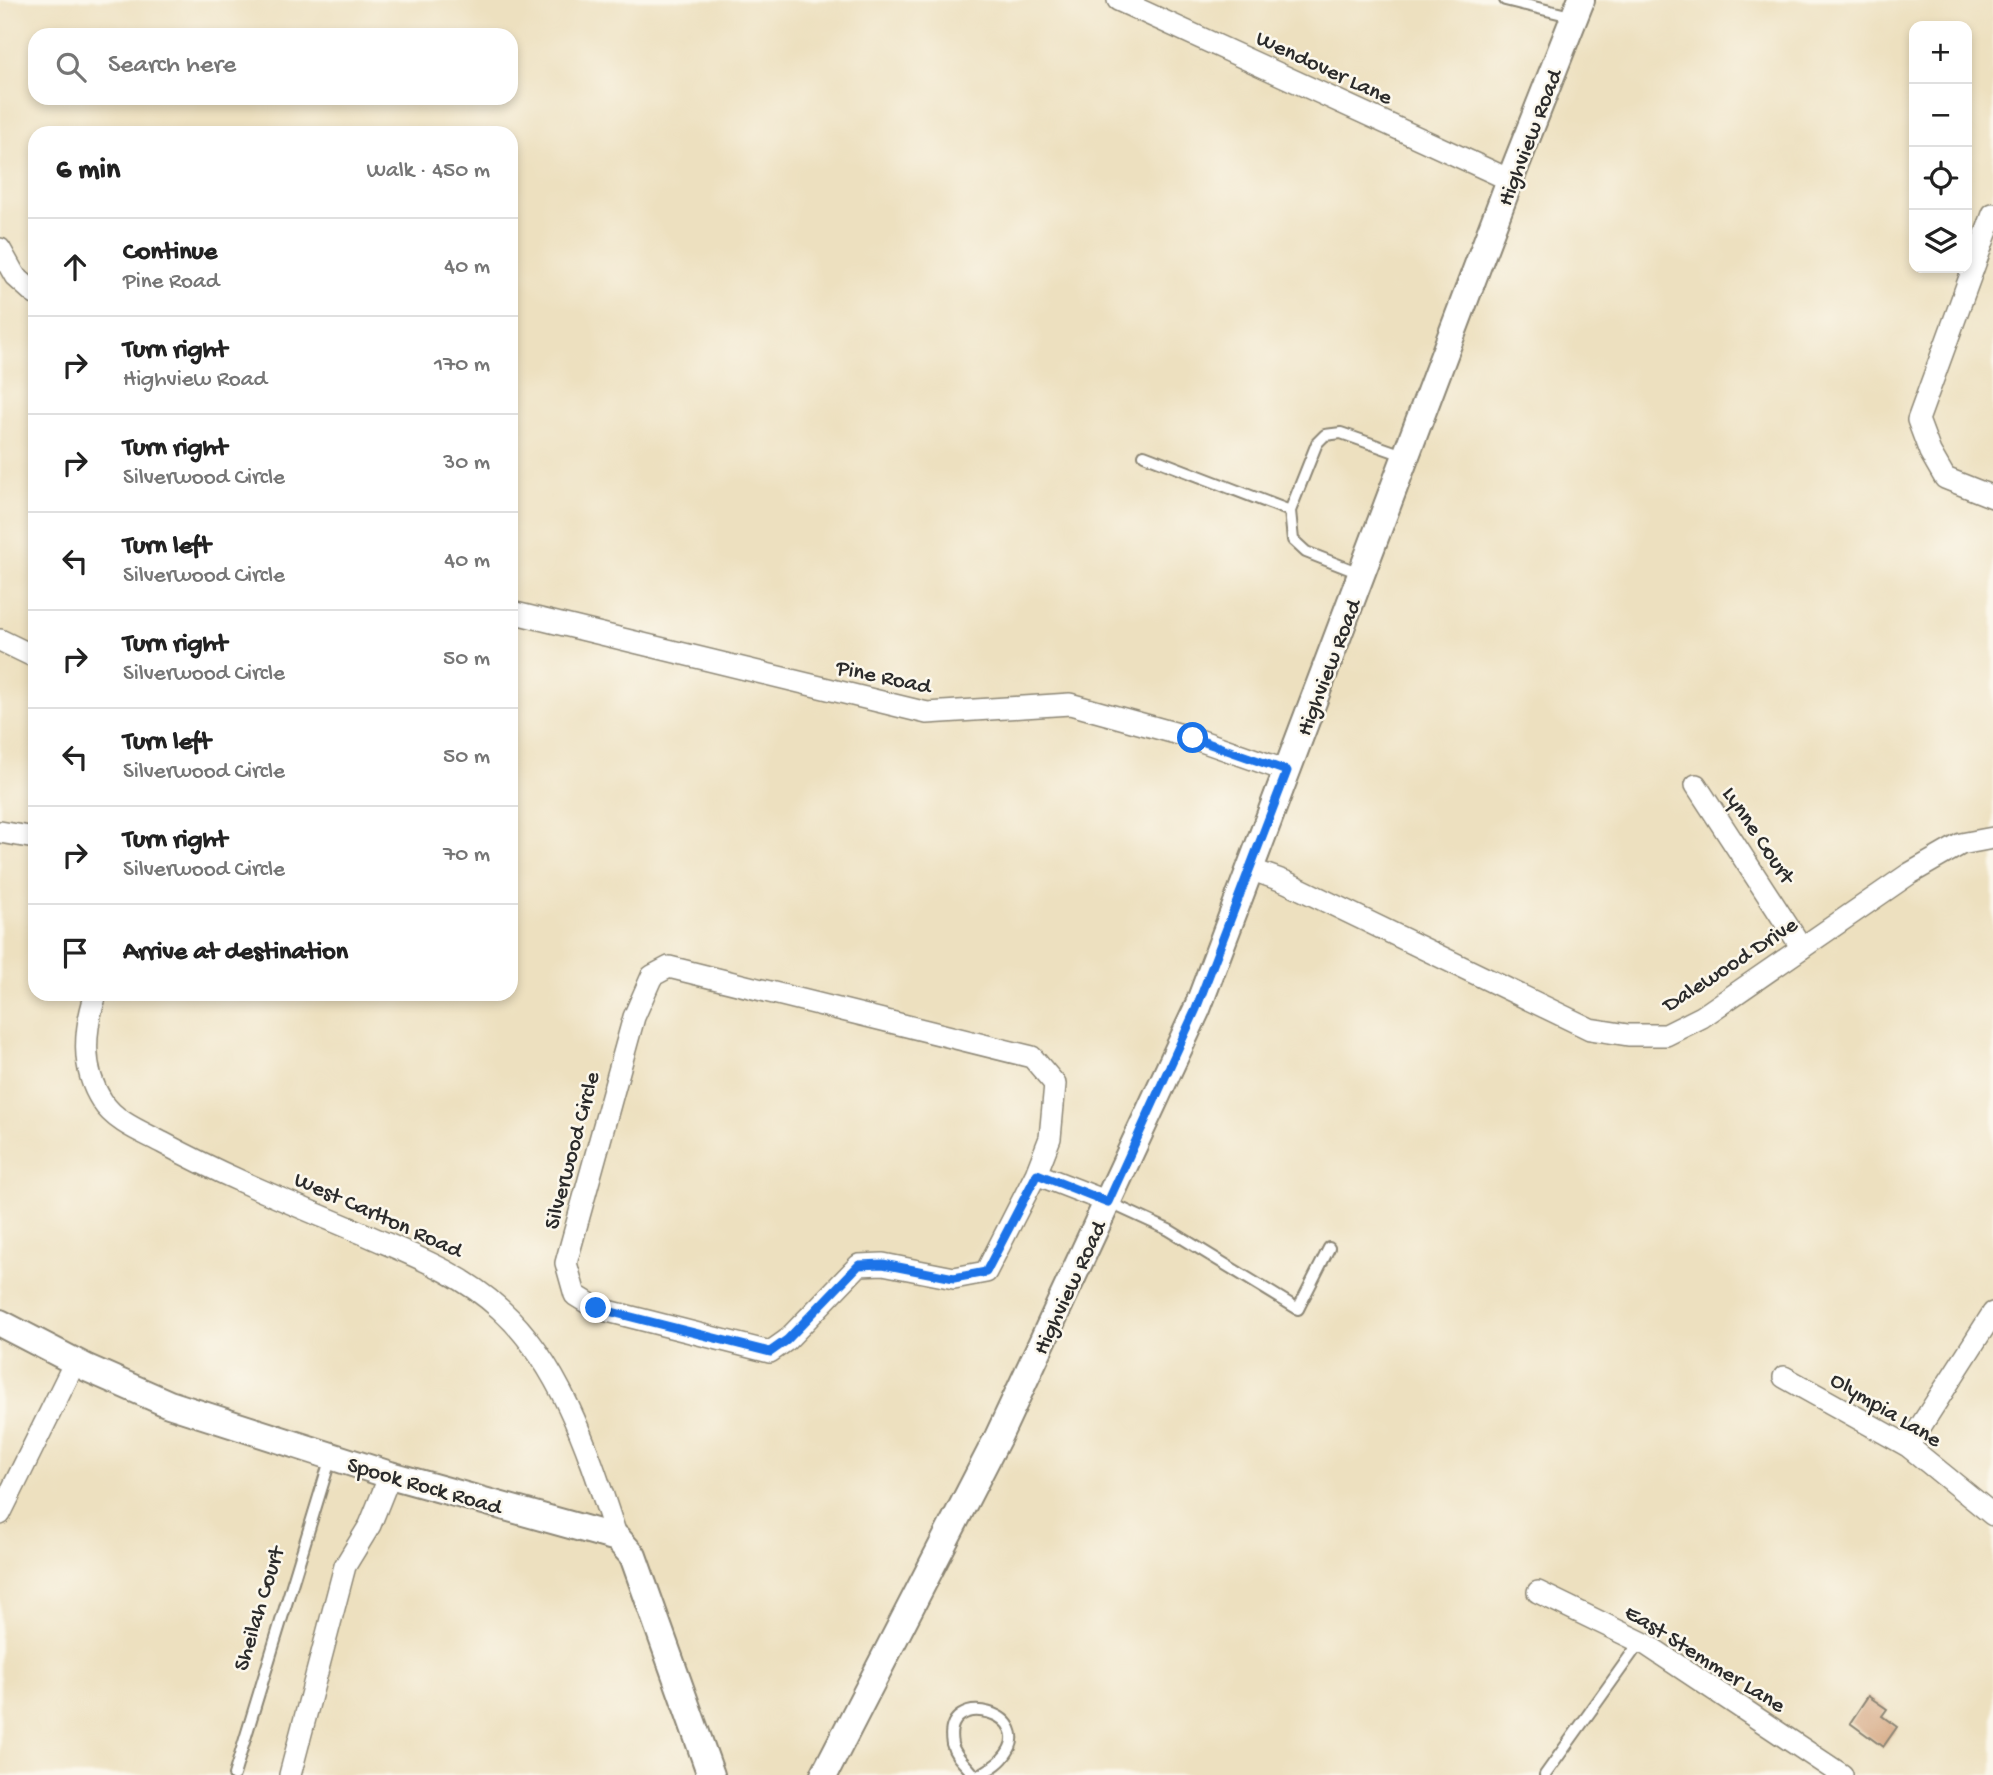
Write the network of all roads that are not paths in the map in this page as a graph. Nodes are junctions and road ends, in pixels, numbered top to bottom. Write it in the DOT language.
graph roads {
  1 [pos="1118,0"];
  2 [pos="1505,0"];
  3 [pos="1578,8"];
  4 [pos="1510,180"];
  5 [pos="1993,214"];
  6 [pos="0,249"];
  7 [pos="28,288"];
  8 [pos="1144,455"];
  9 [pos="1406,456"];
  10 [pos="1993,497"];
  11 [pos="1290,511"];
  12 [pos="1362,574"];
  13 [pos="518,614"];
  14 [pos="0,640"];
  15 [pos="28,654"];
  16 [pos="1287,771"];
  17 [pos="1696,785"];
  18 [pos="0,832"];
  19 [pos="28,837"];
  20 [pos="1993,838"];
  21 [pos="1250,869"];
  22 [pos="1802,948"];
  23 [pos="94,1001"];
  24 [pos="1037,1174"];
  25 [pos="1108,1202"];
  26 [pos="1329,1248"];
  27 [pos="1993,1313"];
  28 [pos="0,1323"];
  29 [pos="75,1362"];
  30 [pos="1784,1377"];
  31 [pos="1908,1446"];
  32 [pos="331,1457"];
  33 [pos="390,1475"];
  34 [pos="0,1514"];
  35 [pos="1993,1515"];
  36 [pos="617,1538"];
  37 [pos="1538,1592"];
  38 [pos="1640,1642"];
  39 [pos="234,1775"];
  40 [pos="290,1775"];
  41 [pos="711,1775"];
  42 [pos="824,1775"];
  43 [pos="974,1775"];
  44 [pos="980,1775"];
  45 [pos="1545,1775"];
  46 [pos="1842,1775"];
  1 -- 4 [label="street, Wendover Lane"];
  2 -- 3 [label="lane"];
  3 -- 4 [label="street, Highview Road"];
  4 -- 9 [label="street, Highview Road"];
  5 -- 10 [label="street"];
  6 -- 7 [label="street"];
  8 -- 11 [label="lane"];
  9 -- 11 [label="lane"];
  9 -- 12 [label="street, Highview Road"];
  11 -- 12 [label="lane"];
  12 -- 16 [label="street, Highview Road"];
  13 -- 16 [label="street, Pine Road"];
  14 -- 15 [label="street"];
  16 -- 21 [label="street, Highview Road"];
  17 -- 22 [label="street, Lynne Court"];
  18 -- 19 [label="street"];
  20 -- 22 [label="street, Dalewood Drive"];
  21 -- 22 [label="street, Dalewood Drive"];
  21 -- 25 [label="street, Highview Road"];
  23 -- 36 [label="street, West Carlton Road"];
  24 -- 24 [label="street, Silverwood Circle"];
  24 -- 25 [label="street"];
  25 -- 26 [label="lane"];
  25 -- 42 [label="street, Highview Road"];
  27 -- 31 [label="street"];
  28 -- 29 [label="street, Spook Rock Road"];
  29 -- 32 [label="street, Spook Rock Road"];
  29 -- 34 [label="street"];
  30 -- 31 [label="street, Olympia Lane"];
  31 -- 35 [label="street, Olympia Lane"];
  32 -- 33 [label="street, Spook Rock Road"];
  32 -- 39 [label="lane, Sheilah Court"];
  33 -- 36 [label="street, Spook Rock Road"];
  33 -- 40 [label="street"];
  36 -- 41 [label="street"];
  37 -- 38 [label="street, East Stemmer Lane"];
  38 -- 45 [label="lane"];
  38 -- 46 [label="street, East Stemmer Lane"];
  43 -- 44 [label="lane"];
}
